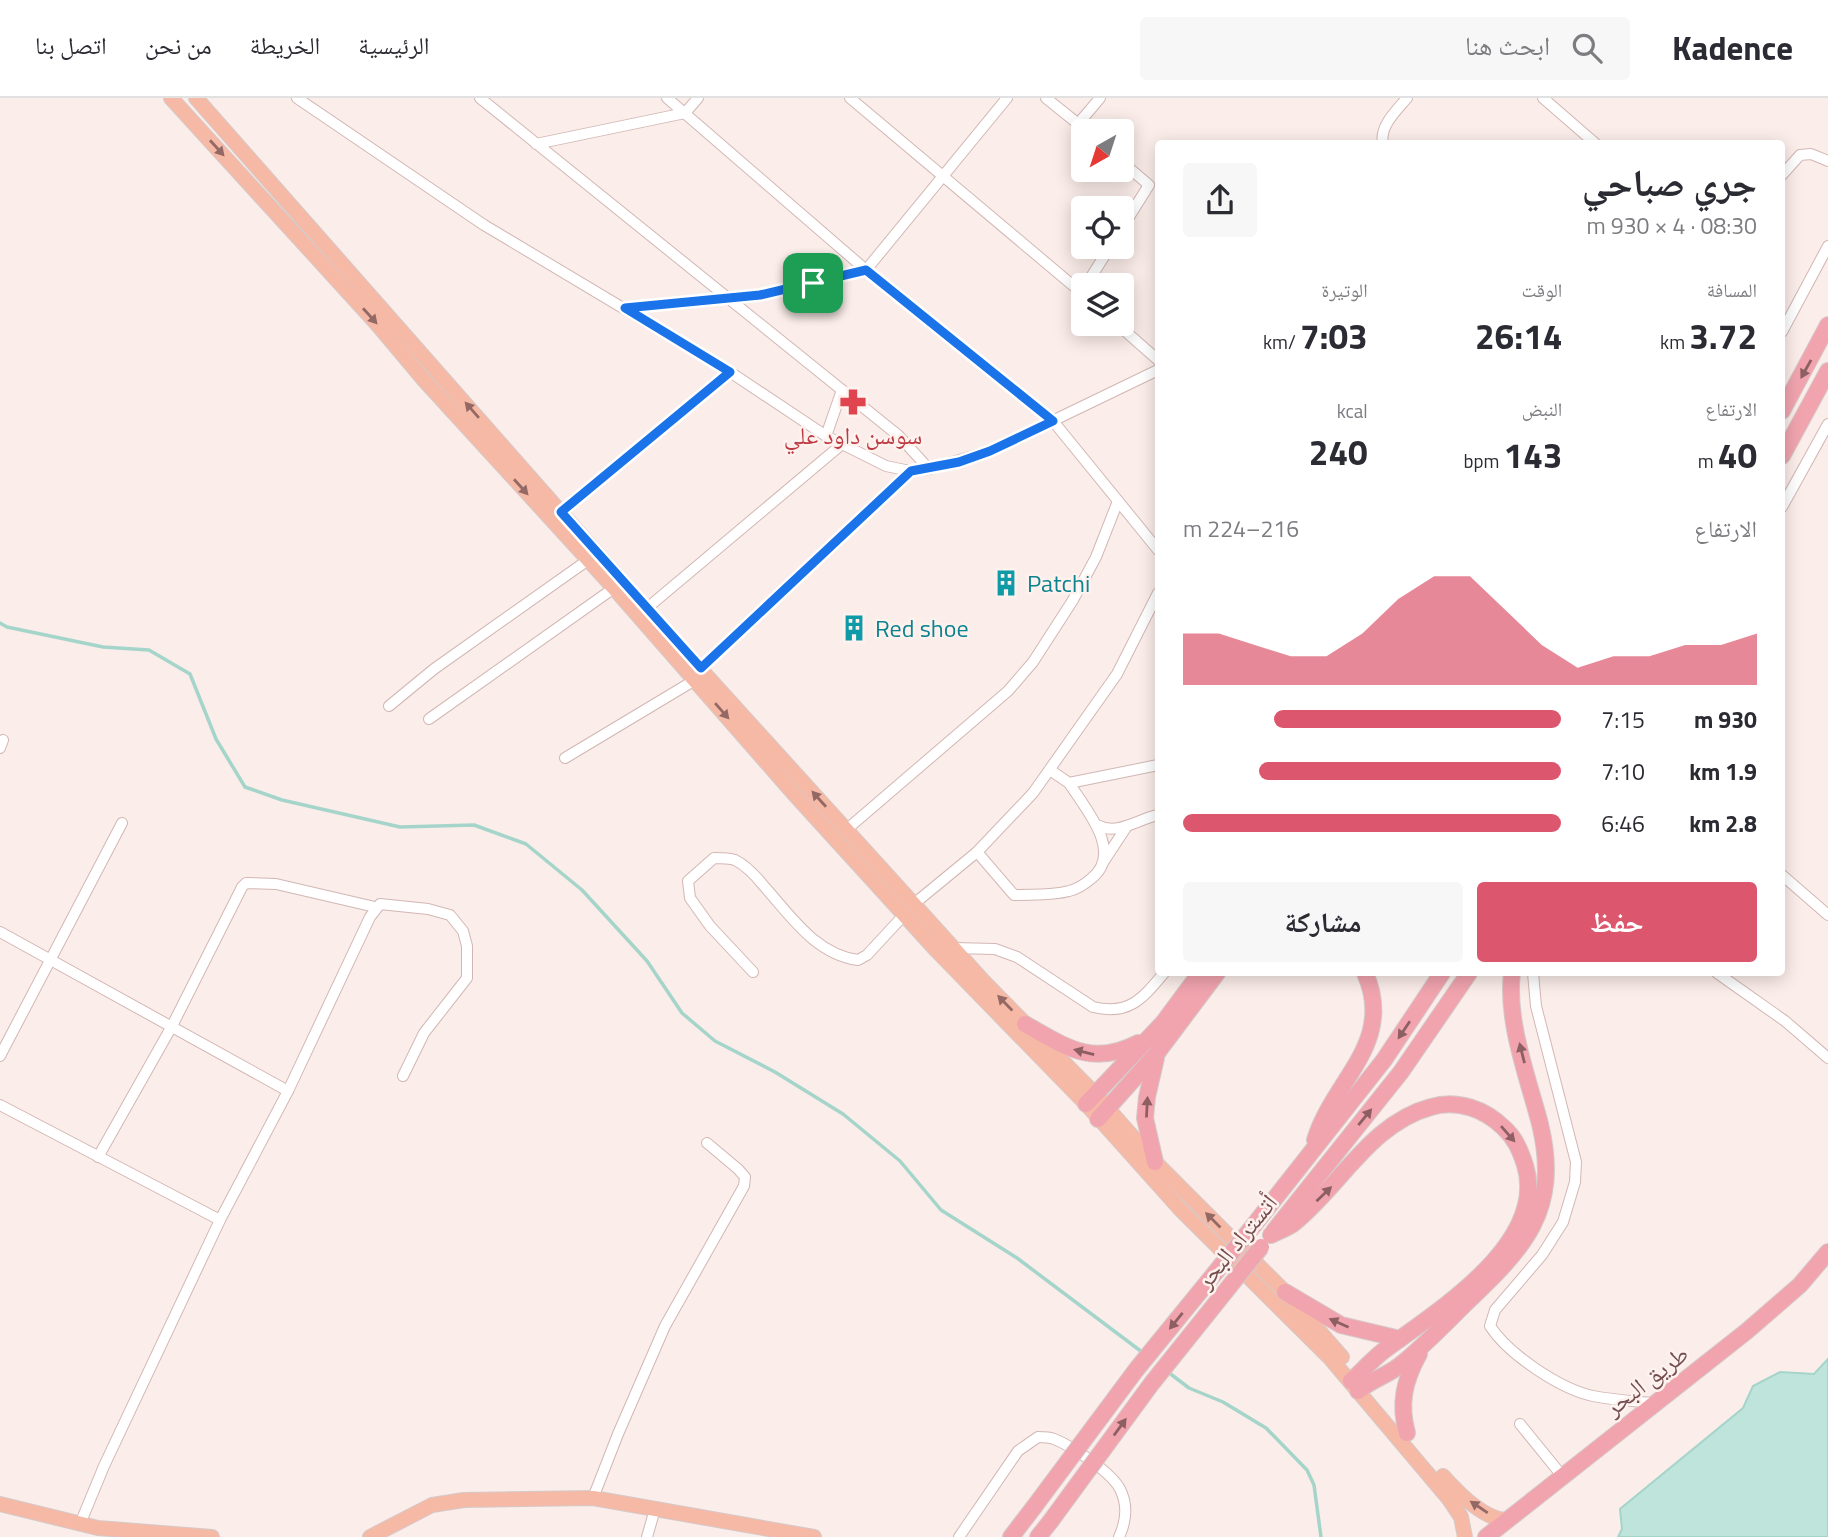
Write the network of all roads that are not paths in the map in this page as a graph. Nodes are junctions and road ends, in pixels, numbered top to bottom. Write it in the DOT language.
graph roads {
  1 [pos="170,98"];
  2 [pos="195,98"];
  3 [pos="298,98"];
  4 [pos="480,98"];
  5 [pos="667,98"];
  6 [pos="698,98"];
  7 [pos="850,98"];
  8 [pos="1007,98"];
  9 [pos="1046,98"];
  10 [pos="1100,98"];
  11 [pos="1408,98"];
  12 [pos="1543,98"];
  13 [pos="685,113"];
  14 [pos="1071,119"];
  15 [pos="1087,119"];
  16 [pos="1382,140"];
  17 [pos="1590,140"];
  18 [pos="536,144"];
  19 [pos="1828,161"];
  20 [pos="1134,172"];
  21 [pos="1785,172"];
  22 [pos="945,176"];
  23 [pos="1134,209"];
  24 [pos="1828,246"];
  25 [pos="866,270"];
  26 [pos="1071,280"];
  27 [pos="733,299"];
  28 [pos="625,308"];
  29 [pos="1828,325"];
  30 [pos="1785,326"];
  31 [pos="1131,336"];
  32 [pos="1155,357"];
  33 [pos="1155,371"];
  34 [pos="1828,371"];
  35 [pos="730,372"];
  36 [pos="842,390"];
  37 [pos="1785,405"];
  38 [pos="1053,421"];
  39 [pos="1828,424"];
  40 [pos="826,436"];
  41 [pos="841,445"];
  42 [pos="1785,450"];
  43 [pos="929,469"];
  44 [pos="911,471"];
  45 [pos="1118,501"];
  46 [pos="1785,502"];
  47 [pos="561,512"];
  48 [pos="1155,546"];
  49 [pos="588,560"];
  50 [pos="614,588"];
  51 [pos="1155,599"];
  52 [pos="646,609"];
  53 [pos="698,674"];
  54 [pos="389,706"];
  55 [pos="429,719"];
  56 [pos="565,758"];
  57 [pos="1155,766"];
  58 [pos="1051,770"];
  59 [pos="1069,783"];
  60 [pos="1155,816"];
  61 [pos="122,823"];
  62 [pos="1097,825"];
  63 [pos="1127,826"];
  64 [pos="846,830"];
  65 [pos="977,852"];
  66 [pos="1104,861"];
  67 [pos="1785,878"];
  68 [pos="915,904"];
  69 [pos="374,908"];
  70 [pos="904,915"];
  71 [pos="1828,915"];
  72 [pos="0,932"];
  73 [pos="953,948"];
  74 [pos="51,959"];
  75 [pos="753,972"];
  76 [pos="1161,976"];
  77 [pos="1198,976"];
  78 [pos="1215,976"];
  79 [pos="1366,976"];
  80 [pos="1440,976"];
  81 [pos="1467,976"];
  82 [pos="1512,976"];
  83 [pos="1533,976"];
  84 [pos="1721,976"];
  85 [pos="1025,1024"];
  86 [pos="172,1026"];
  87 [pos="1147,1039"];
  88 [pos="1157,1053"];
  89 [pos="0,1056"];
  90 [pos="1828,1058"];
  91 [pos="403,1076"];
  92 [pos="288,1091"];
  93 [pos="1090,1099"];
  94 [pos="0,1105"];
  95 [pos="1103,1114"];
  96 [pos="707,1143"];
  97 [pos="1311,1151"];
  98 [pos="98,1157"];
  99 [pos="1155,1161"];
  100 [pos="220,1220"];
  101 [pos="1266,1241"];
  102 [pos="1828,1252"];
  103 [pos="1285,1292"];
  104 [pos="1400,1339"];
  105 [pos="1425,1343"];
  106 [pos="1358,1383"];
  107 [pos="1653,1403"];
  108 [pos="1520,1424"];
  109 [pos="1407,1433"];
  110 [pos="1563,1477"];
  111 [pos="593,1498"];
  112 [pos="0,1504"];
  113 [pos="655,1509"];
  114 [pos="1504,1520"];
  115 [pos="80,1524"];
  116 [pos="96,1532"];
  117 [pos="757,1533"];
  118 [pos="212,1537"];
  119 [pos="370,1537"];
  120 [pos="647,1537"];
  121 [pos="814,1537"];
  122 [pos="959,1537"];
  123 [pos="1011,1537"];
  124 [pos="1038,1537"];
  125 [pos="1119,1537"];
  126 [pos="1465,1537"];
  127 [pos="1486,1537"];
  1 -- 49 [label="main road, one-way"];
  47 -- 2 [label="main road, one-way"];
  3 -- 28 [label="street"];
  4 -- 18 [label="street"];
  5 -- 13 [label="street"];
  6 -- 13 [label="street"];
  7 -- 22 [label="street"];
  8 -- 22 [label="street"];
  9 -- 14 [label="street"];
  10 -- 15 [label="street"];
  11 -- 16 [label="street"];
  12 -- 17 [label="street"];
  13 -- 18 [label="street"];
  13 -- 25 [label="street"];
  18 -- 27 [label="street"];
  19 -- 21 [label="street"];
  20 -- 23 [label="street"];
  22 -- 25 [label="street"];
  22 -- 26 [label="street"];
  24 -- 30 [label="street"];
  25 -- 27 [label="street"];
  25 -- 38 [label="street"];
  27 -- 28 [label="street"];
  27 -- 36 [label="street"];
  28 -- 35 [label="street"];
  29 -- 37 [label="highway, one-way"];
  31 -- 32 [label="street"];
  33 -- 38 [label="street"];
  34 -- 42 [label="highway"];
  35 -- 40 [label="street"];
  35 -- 47 [label="street"];
  36 -- 40 [label="street"];
  36 -- 43 [label="street"];
  38 -- 43 [label="street"];
  38 -- 45 [label="street"];
  39 -- 46 [label="street"];
  40 -- 41 [label="street"];
  41 -- 44 [label="street"];
  41 -- 52 [label="street"];
  43 -- 44 [label="street"];
  44 -- 53 [label="street"];
  45 -- 48 [label="street"];
  45 -- 64 [label="street"];
  47 -- 52 [label="main road"];
  49 -- 50 [label="main road"];
  49 -- 54 [label="street"];
  50 -- 53 [label="main road"];
  50 -- 55 [label="street"];
  51 -- 58 [label="street"];
  52 -- 53 [label="main road"];
  53 -- 56 [label="street"];
  64 -- 53 [label="main road, one-way"];
  53 -- 70 [label="main road, one-way"];
  57 -- 59 [label="street"];
  58 -- 59 [label="street"];
  58 -- 65 [label="street"];
  59 -- 62 [label="street"];
  60 -- 63 [label="street"];
  61 -- 74 [label="street"];
  62 -- 63 [label="street"];
  62 -- 66 [label="street"];
  63 -- 66 [label="street"];
  64 -- 68 [label="main road"];
  65 -- 66 [label="street"];
  65 -- 68 [label="street"];
  67 -- 71 [label="street"];
  68 -- 73 [label="main road"];
  69 -- 86 [label="street"];
  69 -- 91 [label="street"];
  69 -- 92 [label="street"];
  70 -- 75 [label="street"];
  70 -- 93 [label="main road"];
  72 -- 74 [label="street"];
  73 -- 76 [label="street"];
  85 -- 73 [label="main road, one-way"];
  74 -- 86 [label="street"];
  74 -- 89 [label="street"];
  77 -- 87 [label="highway"];
  78 -- 88 [label="highway"];
  79 -- 97 [label="highway"];
  80 -- 97 [label="highway, أتستراد البحر, one-way"];
  101 -- 81 [label="highway, أتستراد البحر, one-way"];
  105 -- 82 [label="highway, one-way"];
  83 -- 107 [label="street"];
  84 -- 90 [label="street"];
  87 -- 85 [label="highway, one-way"];
  85 -- 93 [label="main road"];
  86 -- 92 [label="street"];
  86 -- 98 [label="street"];
  87 -- 93 [label="highway"];
  88 -- 95 [label="highway"];
  99 -- 88 [label="highway, one-way"];
  92 -- 100 [label="street"];
  93 -- 95 [label="main road"];
  94 -- 98 [label="street"];
  95 -- 99 [label="main road"];
  95 -- 106 [label="main road"];
  96 -- 111 [label="street"];
  97 -- 123 [label="highway, أتستراد البحر, one-way, bridge"];
  98 -- 100 [label="street"];
  103 -- 99 [label="main road, one-way"];
  100 -- 115 [label="street"];
  101 -- 104 [label="highway, one-way"];
  124 -- 101 [label="highway, أتستراد البحر, one-way, bridge"];
  102 -- 107 [label="highway, طريق البحر"];
  104 -- 103 [label="highway, one-way"];
  103 -- 106 [label="main road"];
  104 -- 106 [label="highway"];
  105 -- 106 [label="highway"];
  105 -- 109 [label="highway"];
  106 -- 109 [label="main road"];
  106 -- 126 [label="main road"];
  107 -- 110 [label="highway, طريق البحر"];
  108 -- 110 [label="street"];
  114 -- 109 [label="main road, one-way"];
  110 -- 114 [label="highway, طريق البحر"];
  111 -- 113 [label="main road"];
  111 -- 119 [label="main road"];
  112 -- 115 [label="main road"];
  113 -- 117 [label="main road"];
  113 -- 120 [label="street"];
  114 -- 127 [label="highway, طريق البحر"];
  115 -- 116 [label="main road"];
  116 -- 118 [label="main road"];
  117 -- 121 [label="main road"];
  122 -- 125 [label="street"];
}
